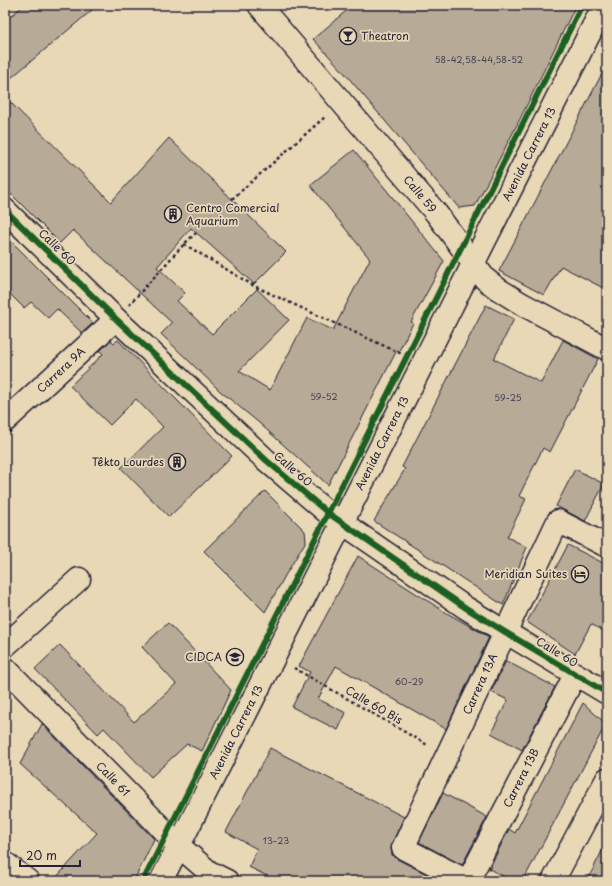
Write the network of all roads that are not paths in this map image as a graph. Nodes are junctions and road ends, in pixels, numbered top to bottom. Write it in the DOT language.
graph roads {
  1 [pos="259,5"];
  2 [pos="604,5"];
  3 [pos="5,210"];
  4 [pos="473,264"];
  5 [pos="122,313"];
  6 [pos="607,349"];
  7 [pos="5,421"];
  8 [pos="342,523"];
  9 [pos="607,546"];
  10 [pos="79,579"];
  11 [pos="505,632"];
  12 [pos="5,646"];
  13 [pos="5,668"];
  14 [pos="575,675"];
  15 [pos="607,693"];
  16 [pos="607,779"];
  17 [pos="179,846"];
  18 [pos="5,863"];
  19 [pos="28,881"];
  20 [pos="161,881"];
  21 [pos="227,881"];
  22 [pos="467,881"];
  23 [pos="553,881"];
  1 -- 4 [label="street, Calle 59"];
  2 -- 4 [label="street, Avenida Carrera 13"];
  3 -- 5 [label="street, Calle 60"];
  4 -- 6 [label="street, Calle 59"];
  4 -- 8 [label="street, Avenida Carrera 13"];
  5 -- 7 [label="street, Carrera 9A"];
  5 -- 8 [label="street, Calle 60"];
  8 -- 11 [label="street, Calle 60"];
  8 -- 17 [label="street, Avenida Carrera 13"];
  9 -- 11 [label="street, Carrera 13A"];
  10 -- 12 [label="street"];
  11 -- 14 [label="street, Calle 60"];
  11 -- 22 [label="street, Carrera 13A"];
  13 -- 17 [label="street, Calle 61"];
  14 -- 15 [label="street, Calle 60"];
  14 -- 22 [label="street, Carrera 13B"];
  16 -- 23 [label="street"];
  17 -- 20 [label="street, Avenida Carrera 13"];
  17 -- 21 [label="street, Calle 61"];
  18 -- 19 [label="street"];
}
